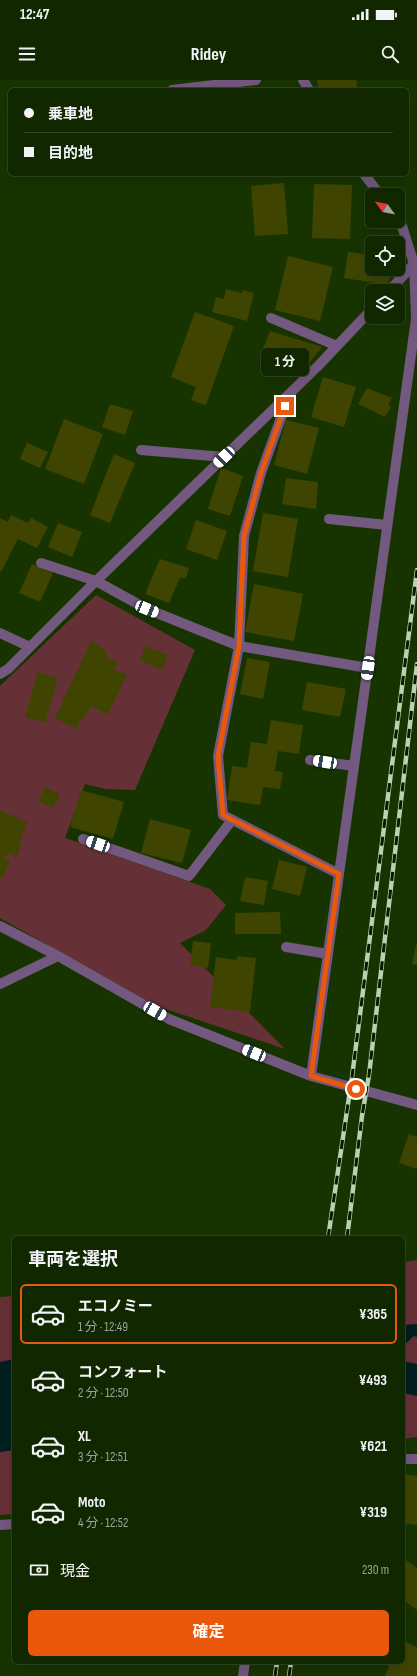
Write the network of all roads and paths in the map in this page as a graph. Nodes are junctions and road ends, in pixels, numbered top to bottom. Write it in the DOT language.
graph roads {
  1 [pos="256,80"];
  2 [pos="189,88"];
  3 [pos="366,176"];
  4 [pos="375,188"];
  5 [pos="403,228"];
  6 [pos="414,264"];
  7 [pos="395,284"];
  8 [pos="365,316"];
  9 [pos="271,318"];
  10 [pos="337,346"];
  11 [pos="290,393"];
  12 [pos="141,450"];
  13 [pos="224,457"];
  14 [pos="329,519"];
  15 [pos="387,525"];
  16 [pos="42,563"];
  17 [pos="96,580"];
  18 [pos="0,633"];
  19 [pos="239,646"];
  20 [pos="30,647"];
  21 [pos="368,668"];
  22 [pos="0,674"];
  23 [pos="310,760"];
  24 [pos="354,766"];
  25 [pos="232,820"];
  26 [pos="83,838"];
  27 [pos="339,874"];
  28 [pos="0,926"];
  29 [pos="286,947"];
  30 [pos="328,954"];
  31 [pos="58,956"];
  32 [pos="0,984"];
  33 [pos="311,1076"];
  34 [pos="417,1105"];
  35 [pos="405,1459"];
  36 [pos="417,1459"];
  37 [pos="12,1524"];
  38 [pos="0,1525"];
  39 [pos="244,1664"];
  40 [pos="243,1676"];
  1 -- 2 [label="street"];
  3 -- 4 [label="street"];
  5 -- 6 [label="street"];
  6 -- 7 [label="street"];
  6 -- 15 [label="street"];
  8 -- 10 [label="street"];
  9 -- 10 [label="street"];
  10 -- 11 [label="street"];
  11 -- 13 [label="street"];
  11 -- 19 [label="street"];
  12 -- 13 [label="street"];
  13 -- 17 [label="street"];
  14 -- 15 [label="street"];
  15 -- 21 [label="street"];
  16 -- 17 [label="street"];
  17 -- 19 [label="street"];
  17 -- 20 [label="street"];
  18 -- 20 [label="street"];
  19 -- 21 [label="street"];
  19 -- 25 [label="street"];
  20 -- 22 [label="street"];
  21 -- 24 [label="street"];
  23 -- 24 [label="street"];
  24 -- 27 [label="street"];
  25 -- 26 [label="street"];
  25 -- 27 [label="street"];
  27 -- 30 [label="street"];
  28 -- 31 [label="street"];
  29 -- 30 [label="street"];
  30 -- 33 [label="street"];
  31 -- 32 [label="street"];
  31 -- 33 [label="street"];
  33 -- 34 [label="street"];
  35 -- 36 [label="street"];
  37 -- 38 [label="street"];
  39 -- 40 [label="street"];
}
